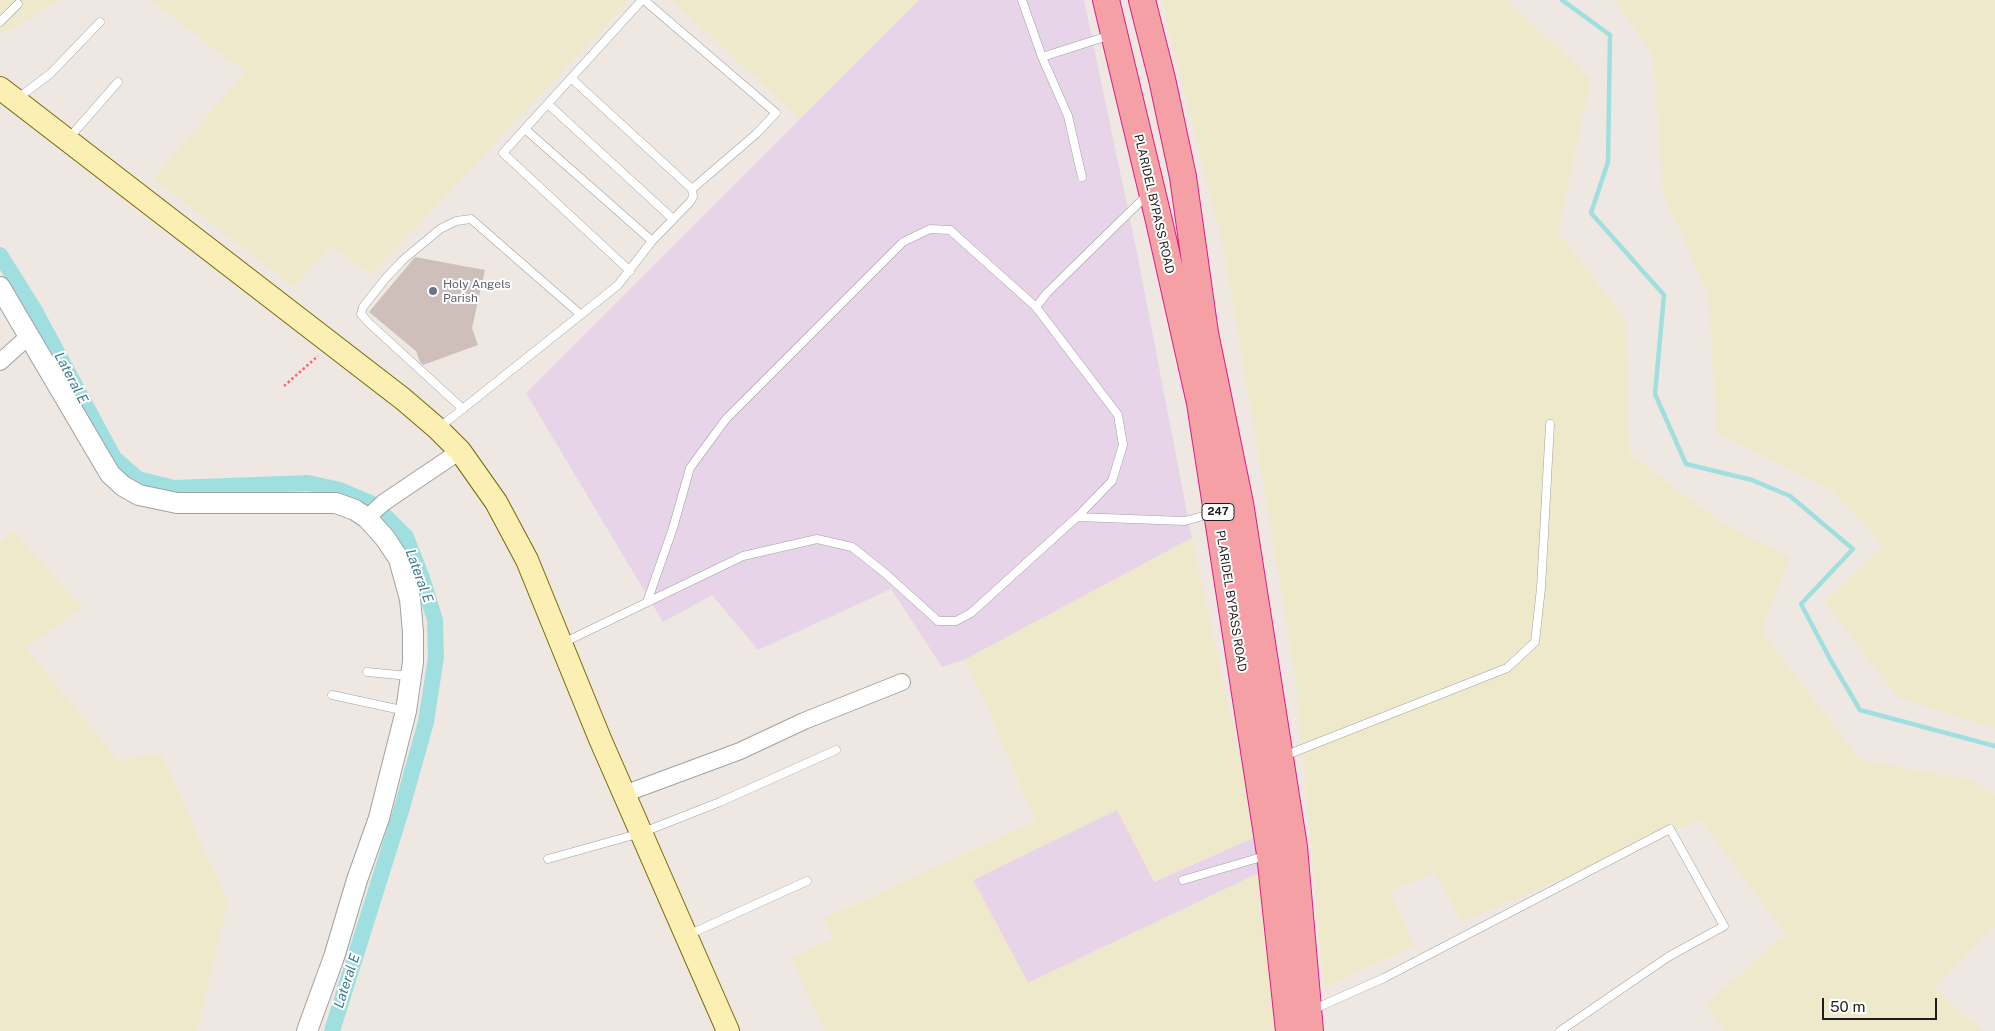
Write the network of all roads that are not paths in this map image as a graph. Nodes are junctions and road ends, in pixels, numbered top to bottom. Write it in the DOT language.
graph roads {
  1 [pos="643,0"];
  2 [pos="1022,0"];
  3 [pos="1106,0"];
  4 [pos="18,4"];
  5 [pos="1145,12"];
  6 [pos="0,22"];
  7 [pos="100,22"];
  8 [pos="1114,35"];
  9 [pos="1042,57"];
  10 [pos="571,78"];
  11 [pos="118,82"];
  12 [pos="8,94"];
  13 [pos="548,104"];
  14 [pos="525,129"];
  15 [pos="68,140"];
  16 [pos="1082,177"];
  17 [pos="692,189"];
  18 [pos="1152,190"];
  19 [pos="673,219"];
  20 [pos="652,241"];
  21 [pos="630,271"];
  22 [pos="0,287"];
  23 [pos="1036,307"];
  24 [pos="580,314"];
  25 [pos="28,336"];
  26 [pos="0,362"];
  27 [pos="463,409"];
  28 [pos="1550,424"];
  29 [pos="438,429"];
  30 [pos="460,451"];
  31 [pos="1229,507"];
  32 [pos="374,511"];
  33 [pos="1078,517"];
  34 [pos="648,602"];
  35 [pos="561,644"];
  36 [pos="367,672"];
  37 [pos="411,676"];
  38 [pos="902,682"];
  39 [pos="332,695"];
  40 [pos="406,711"];
  41 [pos="836,750"];
  42 [pos="1280,758"];
  43 [pos="624,794"];
  44 [pos="641,833"];
  45 [pos="1282,851"];
  46 [pos="548,859"];
  47 [pos="1183,880"];
  48 [pos="807,881"];
  49 [pos="686,936"];
  50 [pos="1309,1022"];
  51 [pos="307,1031"];
  52 [pos="728,1031"];
  53 [pos="1290,1031"];
  54 [pos="1560,1031"];
  1 -- 10 [label="lane"];
  1 -- 17 [label="lane"];
  2 -- 9 [label="lane"];
  3 -- 8 [label="highway, PLARIDEL BYPASS ROAD / 247"];
  4 -- 6 [label="lane"];
  5 -- 8 [label="highway"];
  5 -- 31 [label="highway, PLARIDEL BYPASS ROAD / 247"];
  7 -- 12 [label="lane"];
  8 -- 9 [label="lane"];
  8 -- 18 [label="highway, PLARIDEL BYPASS ROAD / 247"];
  9 -- 16 [label="lane"];
  10 -- 13 [label="lane"];
  10 -- 17 [label="lane"];
  11 -- 15 [label="lane"];
  12 -- 15 [label="main road"];
  13 -- 14 [label="lane"];
  13 -- 19 [label="lane"];
  14 -- 20 [label="lane"];
  14 -- 21 [label="lane"];
  15 -- 29 [label="main road"];
  17 -- 19 [label="lane"];
  18 -- 23 [label="lane"];
  18 -- 31 [label="highway, PLARIDEL BYPASS ROAD / 247"];
  19 -- 20 [label="lane"];
  20 -- 21 [label="lane"];
  21 -- 24 [label="lane"];
  22 -- 25 [label="street"];
  23 -- 33 [label="lane"];
  23 -- 34 [label="lane"];
  24 -- 27 [label="lane"];
  24 -- 27 [label="lane"];
  25 -- 26 [label="street"];
  25 -- 32 [label="street"];
  27 -- 29 [label="lane"];
  28 -- 42 [label="lane"];
  29 -- 30 [label="main road"];
  30 -- 32 [label="street"];
  30 -- 35 [label="main road"];
  31 -- 33 [label="lane"];
  31 -- 42 [label="highway, PLARIDEL BYPASS ROAD / 247"];
  31 -- 45 [label="highway, PLARIDEL BYPASS ROAD / 247"];
  32 -- 37 [label="street"];
  33 -- 34 [label="lane"];
  34 -- 35 [label="lane"];
  35 -- 43 [label="main road"];
  36 -- 37 [label="lane"];
  37 -- 40 [label="street"];
  38 -- 43 [label="street"];
  39 -- 40 [label="lane"];
  40 -- 51 [label="street"];
  41 -- 44 [label="lane"];
  42 -- 45 [label="highway, PLARIDEL BYPASS ROAD / 247"];
  43 -- 44 [label="main road"];
  44 -- 46 [label="lane"];
  44 -- 49 [label="main road"];
  45 -- 47 [label="lane"];
  45 -- 50 [label="highway, PLARIDEL BYPASS ROAD / 247"];
  45 -- 53 [label="highway, PLARIDEL BYPASS ROAD / 247"];
  48 -- 49 [label="lane"];
  49 -- 52 [label="main road"];
  50 -- 54 [label="lane"];
}
